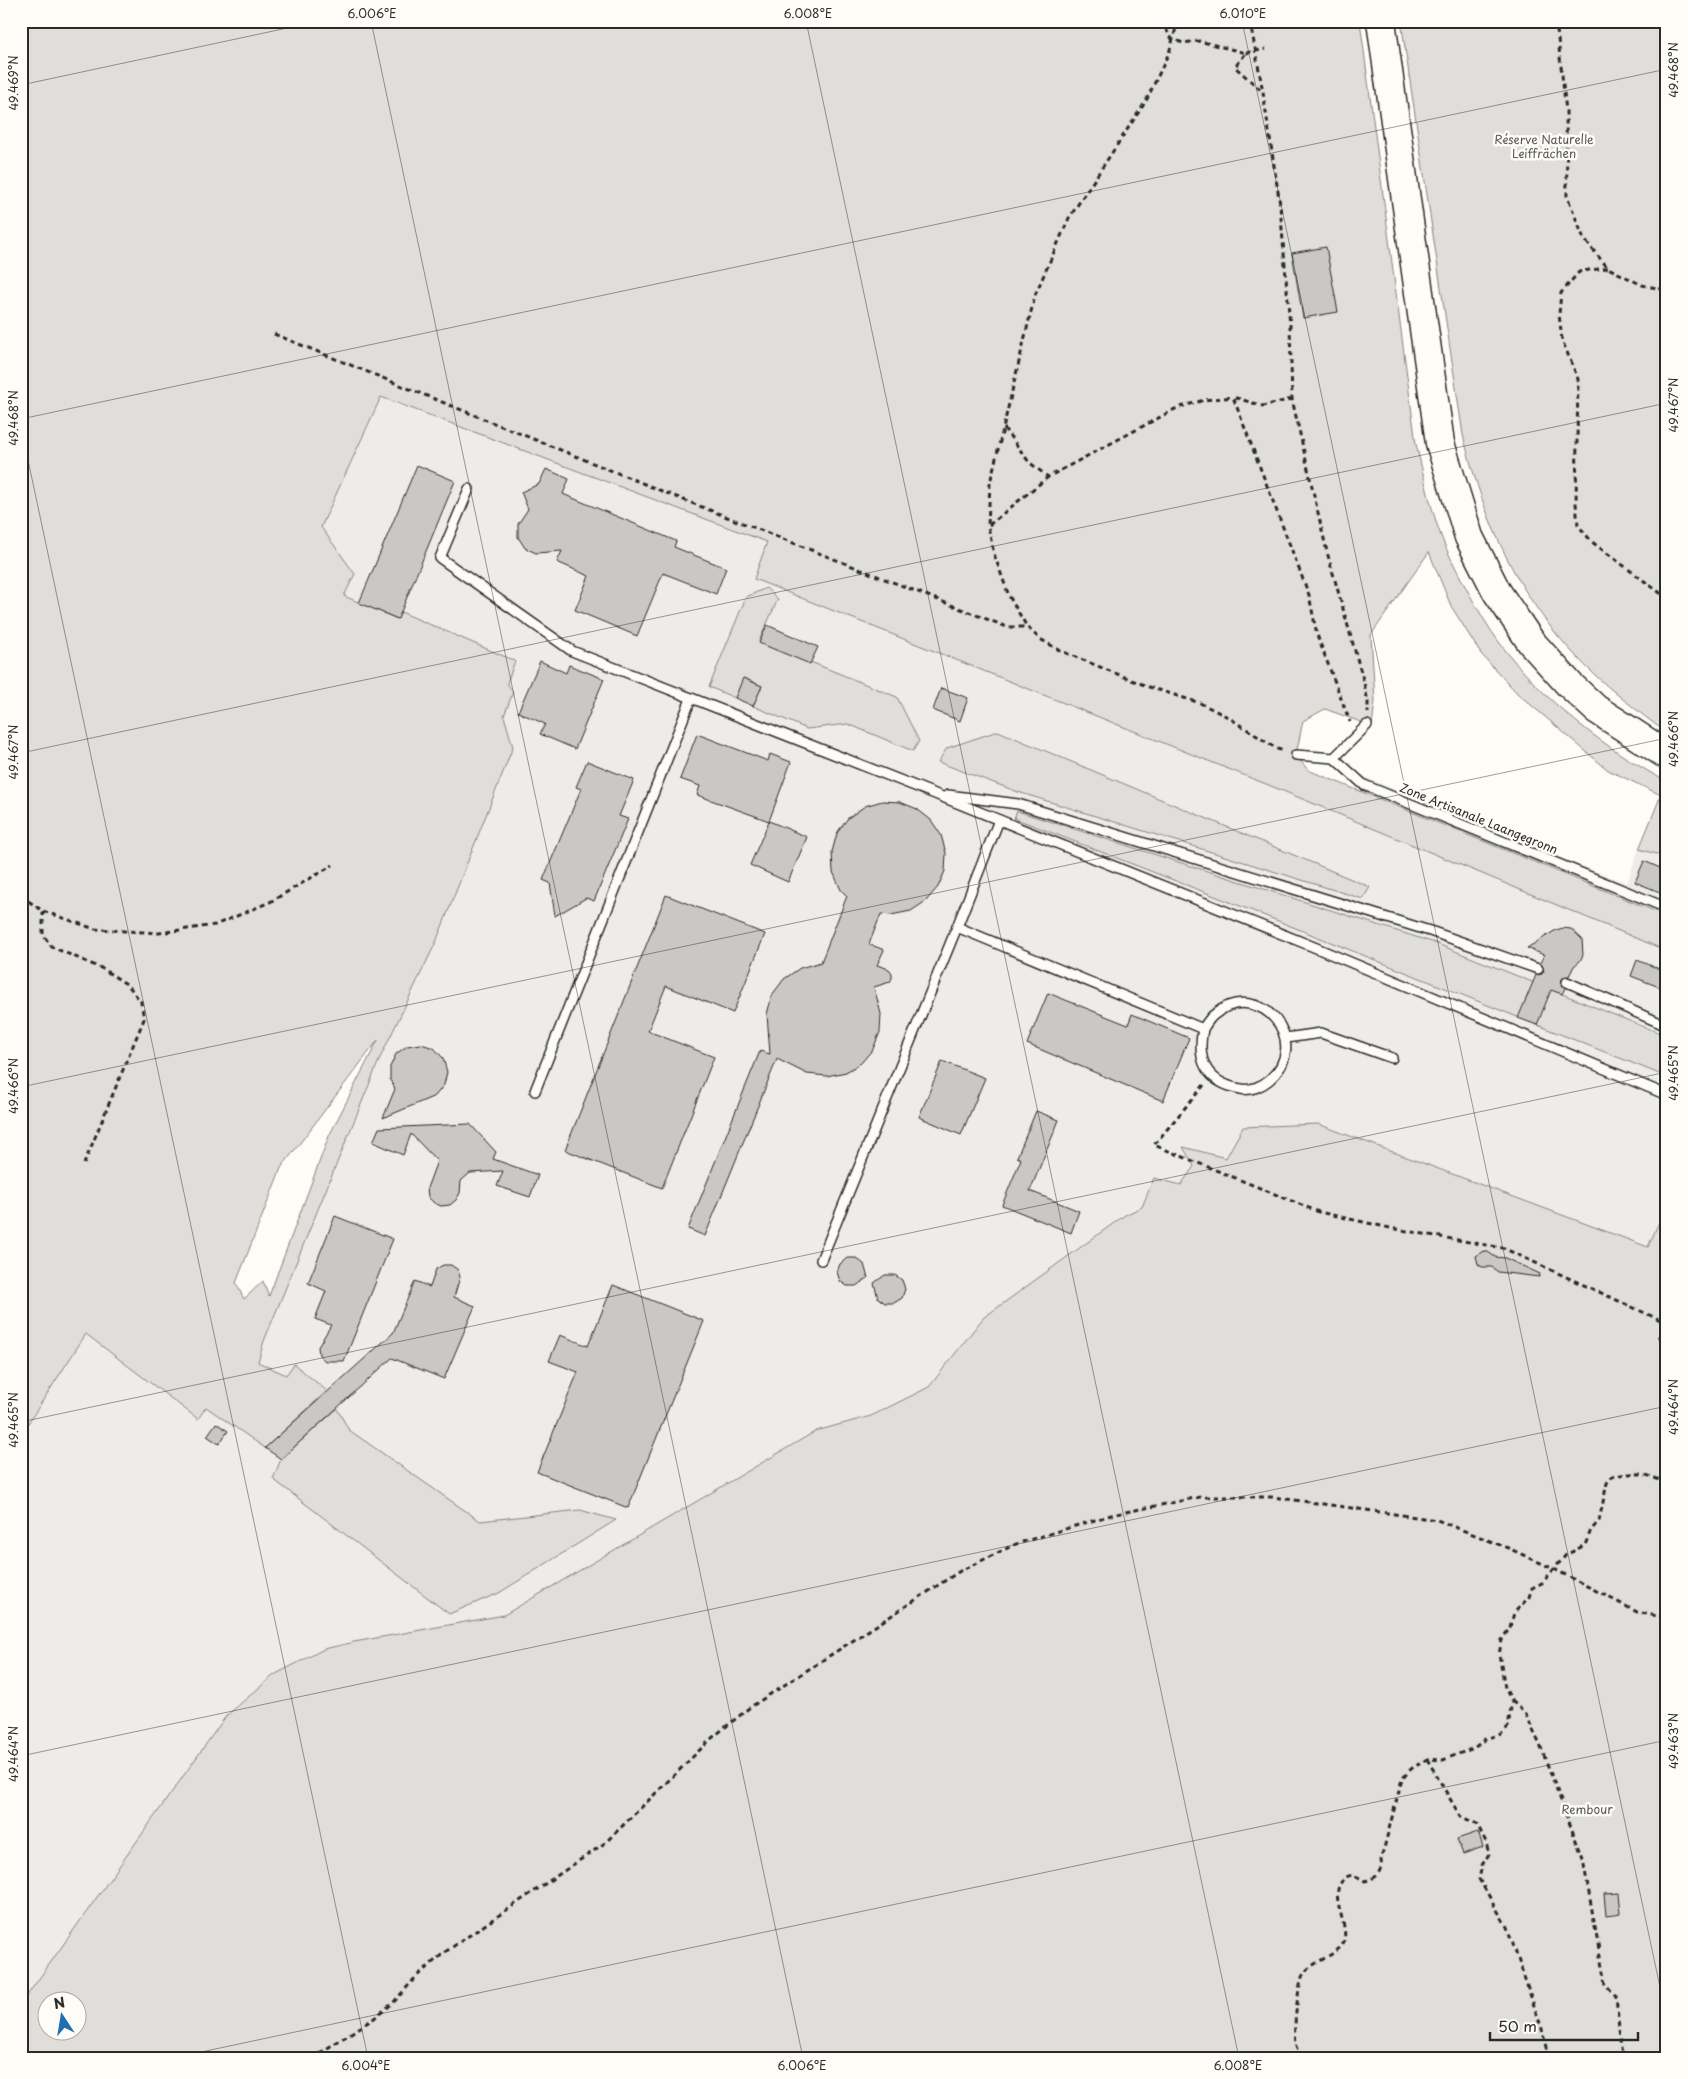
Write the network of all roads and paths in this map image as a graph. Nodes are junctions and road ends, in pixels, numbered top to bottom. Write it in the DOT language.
graph roads {
  1 [pos="1161,21"];
  2 [pos="1178,21"];
  3 [pos="1250,21"];
  4 [pos="1381,21"];
  5 [pos="1556,21"];
  6 [pos="1172,39"];
  7 [pos="1266,50"];
  8 [pos="1246,53"];
  9 [pos="1263,92"];
  10 [pos="1608,268"];
  11 [pos="1667,290"];
  12 [pos="274,334"];
  13 [pos="1233,397"];
  14 [pos="1292,400"];
  15 [pos="1004,428"];
  16 [pos="1048,477"];
  17 [pos="469,489"];
  18 [pos="988,526"];
  19 [pos="1667,598"];
  20 [pos="1027,627"];
  21 [pos="691,699"];
  22 [pos="1367,725"];
  23 [pos="1356,736"];
  24 [pos="1296,755"];
  25 [pos="1667,756"];
  26 [pos="1334,758"];
  27 [pos="935,794"];
  28 [pos="999,820"];
  29 [pos="333,865"];
  30 [pos="21,896"];
  31 [pos="1667,908"];
  32 [pos="43,911"];
  33 [pos="958,927"];
  34 [pos="1538,969"];
  35 [pos="1567,982"];
  36 [pos="1667,1026"];
  37 [pos="1203,1029"];
  38 [pos="1286,1038"];
  39 [pos="1392,1058"];
  40 [pos="1211,1076"];
  41 [pos="535,1091"];
  42 [pos="1667,1095"];
  43 [pos="84,1164"];
  44 [pos="821,1260"];
  45 [pos="1667,1323"];
  46 [pos="1667,1484"];
  47 [pos="1554,1569"];
  48 [pos="1667,1618"];
  49 [pos="1512,1701"];
  50 [pos="1427,1759"];
  51 [pos="312,2058"];
  52 [pos="1300,2058"];
  53 [pos="1548,2058"];
  54 [pos="1622,2058"];
  1 -- 6 [label="path"];
  2 -- 6 [label="path"];
  3 -- 9 [label="path"];
  4 -- 25 [label="main road"];
  5 -- 10 [label="path"];
  6 -- 8 [label="path"];
  6 -- 15 [label="path"];
  7 -- 8 [label="path, bridge"];
  8 -- 9 [label="path"];
  9 -- 14 [label="path"];
  10 -- 11 [label="path"];
  10 -- 19 [label="path"];
  12 -- 20 [label="path"];
  13 -- 14 [label="path"];
  13 -- 16 [label="path"];
  13 -- 23 [label="path"];
  14 -- 22 [label="path"];
  15 -- 16 [label="path"];
  15 -- 18 [label="path"];
  16 -- 18 [label="path"];
  17 -- 21 [label="lane"];
  18 -- 20 [label="path"];
  20 -- 24 [label="path"];
  21 -- 27 [label="lane"];
  21 -- 41 [label="lane"];
  22 -- 23 [label="lane"];
  23 -- 26 [label="lane"];
  24 -- 26 [label="lane"];
  26 -- 31 [label="lane, Zone Artisanale Laangegronn"];
  27 -- 28 [label="lane"];
  27 -- 34 [label="lane"];
  28 -- 33 [label="lane"];
  28 -- 42 [label="lane"];
  29 -- 32 [label="path"];
  30 -- 32 [label="path"];
  32 -- 43 [label="path"];
  33 -- 37 [label="lane"];
  33 -- 44 [label="lane"];
  35 -- 36 [label="lane"];
  37 -- 38 [label="lane"];
  37 -- 40 [label="lane"];
  38 -- 39 [label="lane"];
  38 -- 40 [label="lane"];
  40 -- 45 [label="path"];
  46 -- 47 [label="path"];
  47 -- 48 [label="path"];
  47 -- 49 [label="path"];
  47 -- 51 [label="path"];
  49 -- 50 [label="path"];
  49 -- 54 [label="path"];
  50 -- 52 [label="path"];
  50 -- 53 [label="path"];
}
